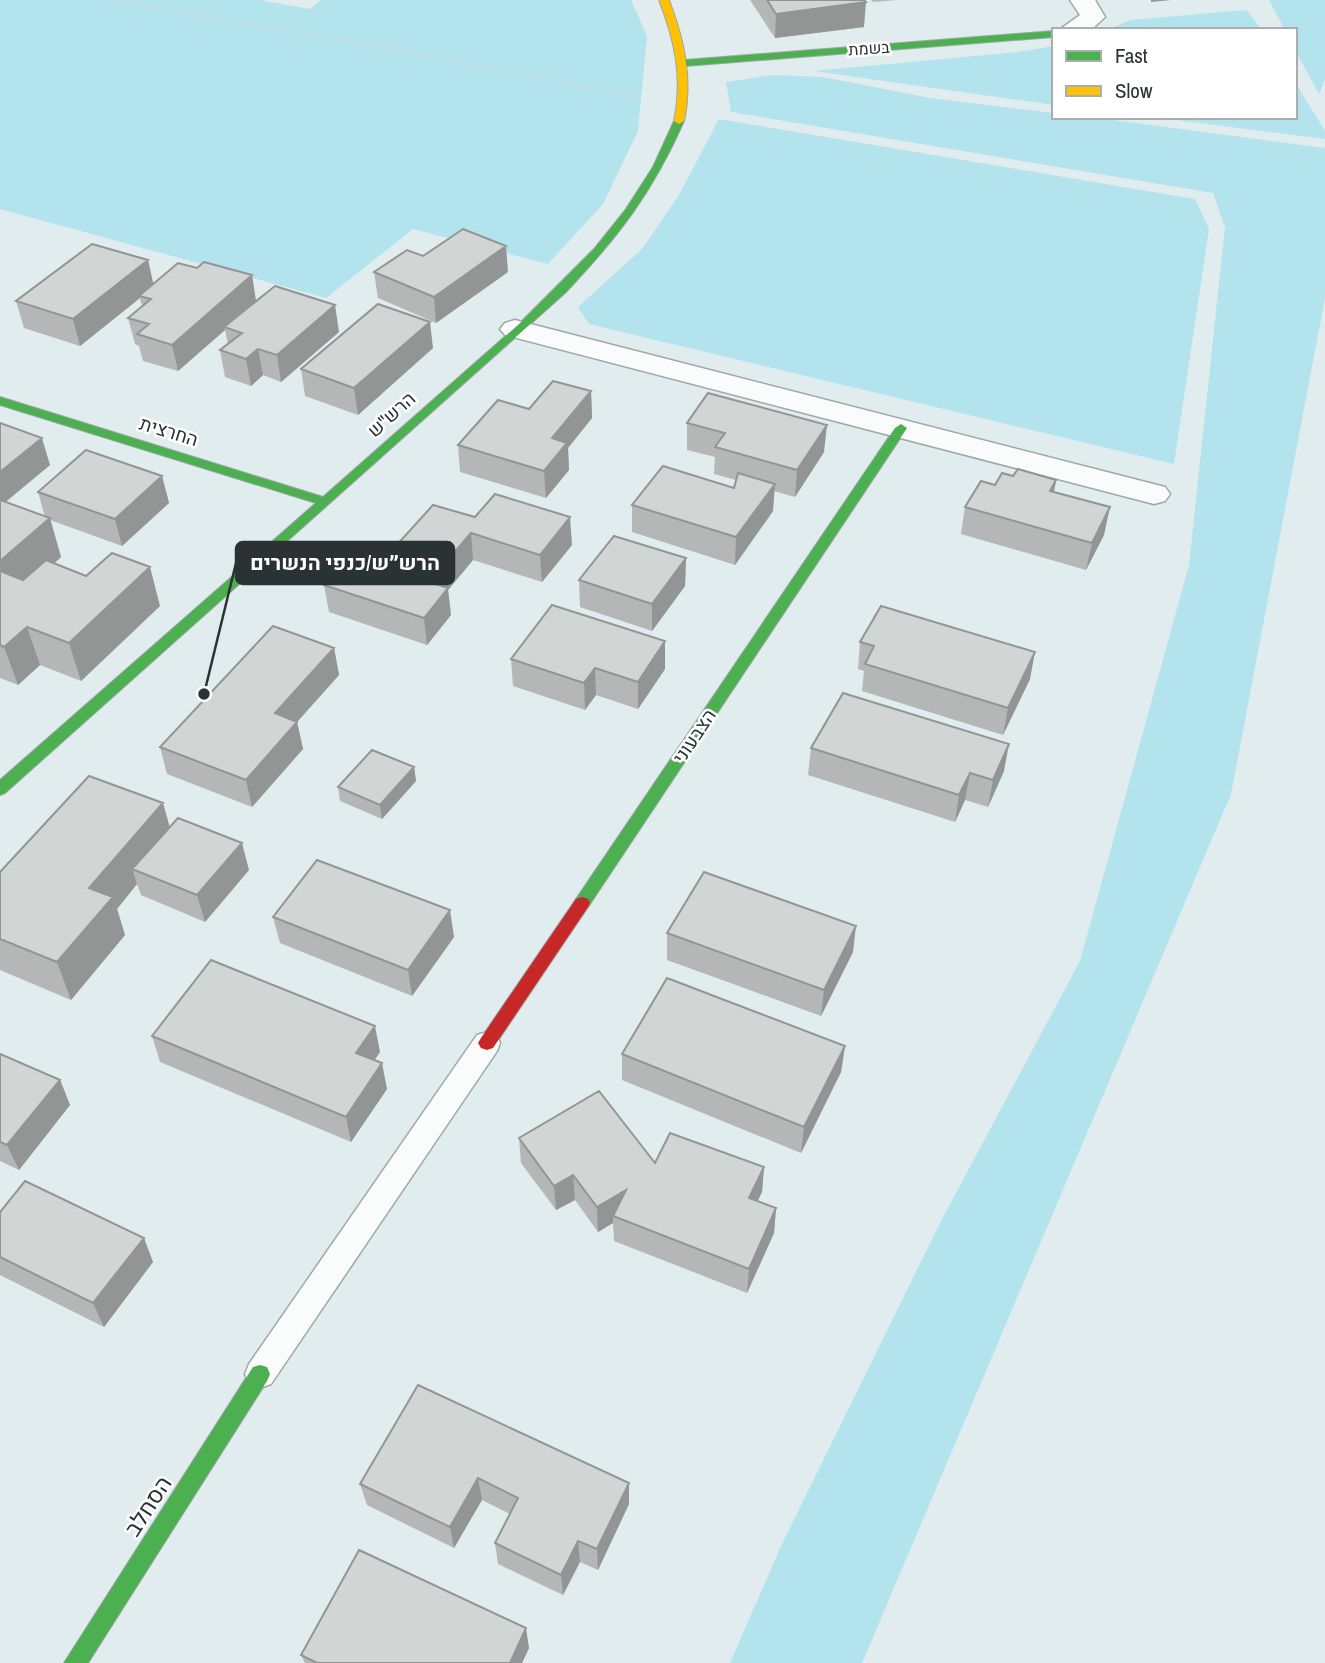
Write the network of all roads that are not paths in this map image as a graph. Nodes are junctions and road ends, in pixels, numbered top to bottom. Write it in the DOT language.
graph roads {
  1 [pos="664,0"];
  2 [pos="1082,0"];
  3 [pos="1076,28"];
  4 [pos="1052,34"];
  5 [pos="685,63"];
  6 [pos="515,329"];
  7 [pos="0,401"];
  8 [pos="901,429"];
  9 [pos="1154,494"];
  10 [pos="326,502"];
  11 [pos="0,789"];
  12 [pos="487,1043"];
  13 [pos="260,1374"];
  14 [pos="75,1663"];
  1 -- 5 [label="street, הרש''ש"];
  2 -- 3 [label="street"];
  4 -- 5 [label="street, בשמת"];
  5 -- 6 [label="street, הרש''ש"];
  6 -- 8 [label="street"];
  6 -- 10 [label="street, הרש''ש"];
  7 -- 10 [label="street, החרצית"];
  8 -- 9 [label="street"];
  8 -- 12 [label="street, הצבעוני"];
  10 -- 11 [label="street, הרש''ש"];
  12 -- 13 [label="lane"];
  13 -- 14 [label="street, הסחלב"];
}
